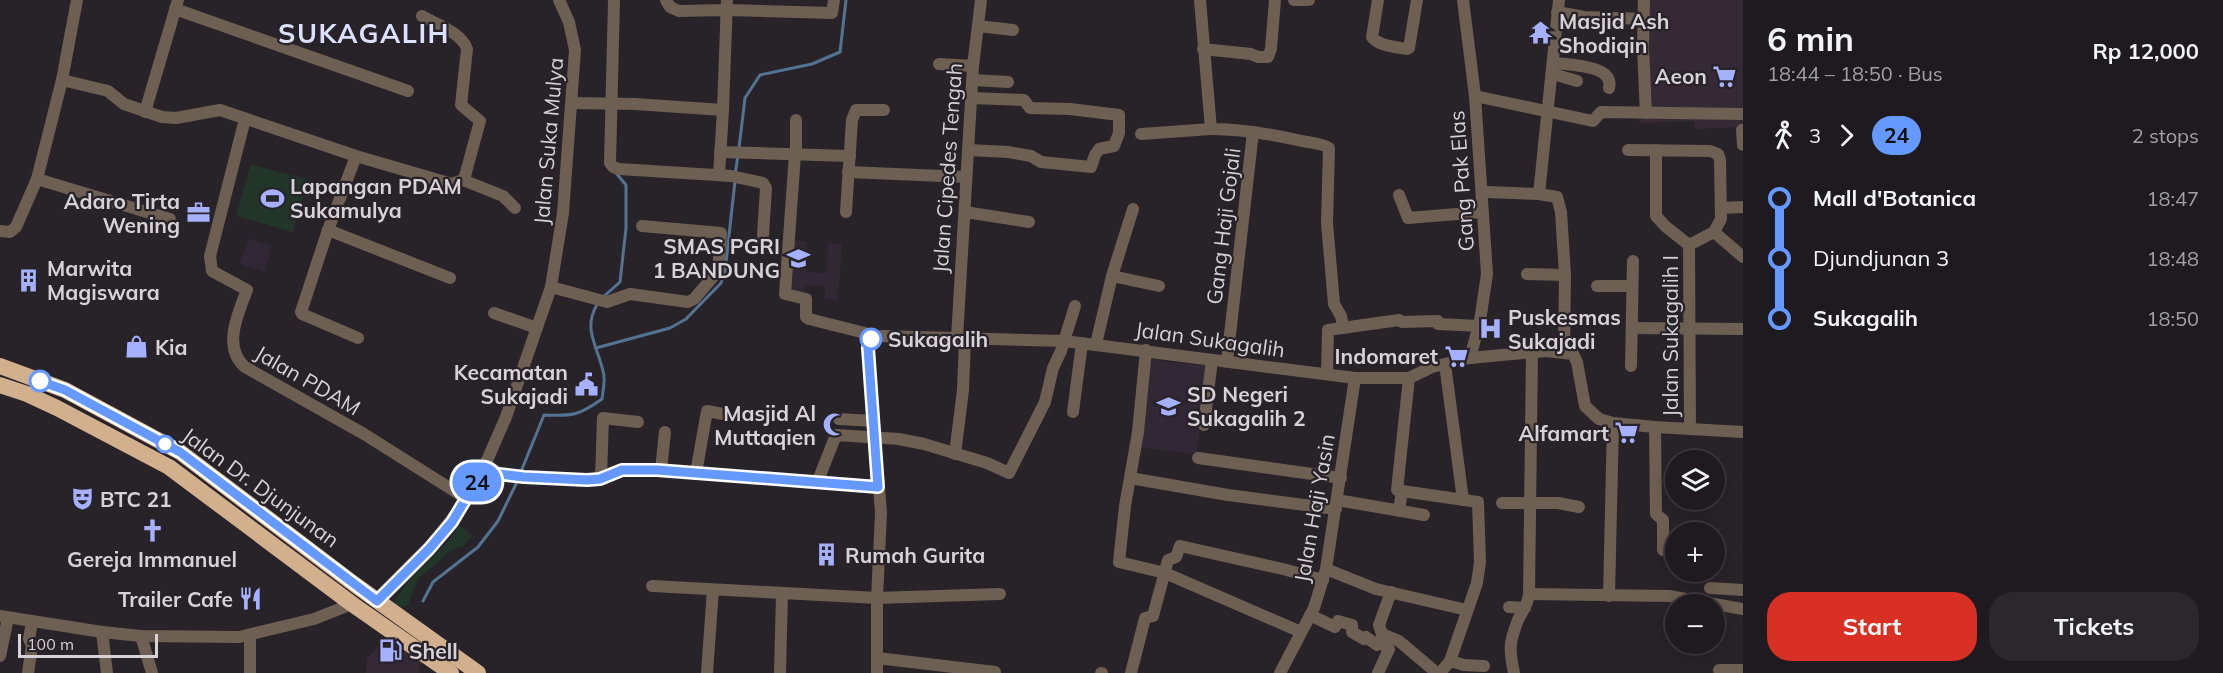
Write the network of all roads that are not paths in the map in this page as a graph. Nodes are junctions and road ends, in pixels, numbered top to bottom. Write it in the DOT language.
graph roads {
  1 [pos="77,0"];
  2 [pos="559,0"];
  3 [pos="614,0"];
  4 [pos="666,0"];
  5 [pos="834,0"];
  6 [pos="981,0"];
  7 [pos="1200,0"];
  8 [pos="1275,0"];
  9 [pos="1294,0"];
  10 [pos="1309,0"];
  11 [pos="1378,0"];
  12 [pos="1417,0"];
  13 [pos="1463,0"];
  14 [pos="1644,0"];
  15 [pos="176,4"];
  16 [pos="727,5"];
  17 [pos="1558,6"];
  18 [pos="422,16"];
  19 [pos="1644,19"];
  20 [pos="978,26"];
  21 [pos="1013,30"];
  22 [pos="1203,49"];
  23 [pos="939,64"];
  24 [pos="973,66"];
  25 [pos="1554,69"];
  26 [pos="62,80"];
  27 [pos="972,80"];
  28 [pos="1577,81"];
  29 [pos="1008,82"];
  30 [pos="1609,88"];
  31 [pos="408,91"];
  32 [pos="1475,96"];
  33 [pos="971,98"];
  34 [pos="572,103"];
  35 [pos="613,103"];
  36 [pos="723,110"];
  37 [pos="884,110"];
  38 [pos="145,112"];
  39 [pos="1546,112"];
  40 [pos="1646,113"];
  41 [pos="1743,114"];
  42 [pos="246,119"];
  43 [pos="796,120"];
  44 [pos="1211,129"];
  45 [pos="1742,130"];
  46 [pos="1253,132"];
  47 [pos="1141,134"];
  48 [pos="1743,145"];
  49 [pos="968,150"];
  50 [pos="1628,150"];
  51 [pos="1656,150"];
  52 [pos="726,152"];
  53 [pos="796,154"];
  54 [pos="356,156"];
  55 [pos="850,156"];
  56 [pos="848,172"];
  57 [pos="725,175"];
  58 [pos="966,177"];
  59 [pos="37,179"];
  60 [pos="458,182"];
  61 [pos="1486,192"];
  62 [pos="1539,194"];
  63 [pos="1399,195"];
  64 [pos="1743,207"];
  65 [pos="515,208"];
  66 [pos="1722,208"];
  67 [pos="1133,209"];
  68 [pos="846,212"];
  69 [pos="965,212"];
  70 [pos="1482,212"];
  71 [pos="170,219"];
  72 [pos="1029,222"];
  73 [pos="642,226"];
  74 [pos="328,230"];
  75 [pos="0,231"];
  76 [pos="1714,232"];
  77 [pos="763,235"];
  78 [pos="1689,245"];
  79 [pos="1743,258"];
  80 [pos="1632,261"];
  81 [pos="1527,274"];
  82 [pos="1565,275"];
  83 [pos="1112,276"];
  84 [pos="450,278"];
  85 [pos="1159,286"];
  86 [pos="1597,286"];
  87 [pos="1632,286"];
  88 [pos="551,287"];
  89 [pos="1075,306"];
  90 [pos="494,313"];
  91 [pos="1343,326"];
  92 [pos="1479,326"];
  93 [pos="537,328"];
  94 [pos="1632,328"];
  95 [pos="1743,328"];
  96 [pos="1690,329"];
  97 [pos="358,338"];
  98 [pos="961,338"];
  99 [pos="872,339"];
  100 [pos="1064,341"];
  101 [pos="1082,343"];
  102 [pos="1096,344"];
  103 [pos="1146,350"];
  104 [pos="1532,352"];
  105 [pos="1564,352"];
  106 [pos="1470,358"];
  107 [pos="1212,360"];
  108 [pos="1227,361"];
  109 [pos="1445,364"];
  110 [pos="0,366"];
  111 [pos="1631,366"];
  112 [pos="1327,374"];
  113 [pos="1355,378"];
  114 [pos="1408,378"];
  115 [pos="0,385"];
  116 [pos="1073,412"];
  117 [pos="723,414"];
  118 [pos="839,419"];
  119 [pos="874,421"];
  120 [pos="638,422"];
  121 [pos="1613,423"];
  122 [pos="1204,425"];
  123 [pos="1655,427"];
  124 [pos="1690,429"];
  125 [pos="1743,429"];
  126 [pos="664,432"];
  127 [pos="875,438"];
  128 [pos="955,454"];
  129 [pos="1198,458"];
  130 [pos="661,470"];
  131 [pos="482,472"];
  132 [pos="696,473"];
  133 [pos="601,478"];
  134 [pos="1130,478"];
  135 [pos="1341,478"];
  136 [pos="817,483"];
  137 [pos="878,487"];
  138 [pos="1402,491"];
  139 [pos="467,499"];
  140 [pos="1463,500"];
  141 [pos="1502,503"];
  142 [pos="1531,504"];
  143 [pos="1336,505"];
  144 [pos="1580,507"];
  145 [pos="1400,511"];
  146 [pos="1424,515"];
  147 [pos="1663,550"];
  148 [pos="1165,573"];
  149 [pos="1325,575"];
  150 [pos="652,586"];
  151 [pos="1710,588"];
  152 [pos="713,590"];
  153 [pos="1743,590"];
  154 [pos="1391,592"];
  155 [pos="782,593"];
  156 [pos="1000,594"];
  157 [pos="1529,594"];
  158 [pos="1609,596"];
  159 [pos="877,598"];
  160 [pos="377,601"];
  161 [pos="352,604"];
  162 [pos="1509,607"];
  163 [pos="1525,608"];
  164 [pos="1743,609"];
  165 [pos="1467,610"];
  166 [pos="1310,615"];
  167 [pos="4,617"];
  168 [pos="37,622"];
  169 [pos="102,632"];
  170 [pos="1301,632"];
  171 [pos="250,635"];
  172 [pos="141,636"];
  173 [pos="1381,638"];
  174 [pos="0,656"];
  175 [pos="877,658"];
  176 [pos="1450,661"];
  177 [pos="1484,666"];
  178 [pos="1719,669"];
  179 [pos="1737,671"];
  180 [pos="995,672"];
  181 [pos="28,673"];
  182 [pos="107,673"];
  183 [pos="153,673"];
  184 [pos="250,673"];
  185 [pos="451,673"];
  186 [pos="478,673"];
  187 [pos="707,673"];
  188 [pos="780,673"];
  189 [pos="877,673"];
  190 [pos="1131,673"];
  191 [pos="1280,673"];
  192 [pos="1378,673"];
  193 [pos="1439,673"];
  194 [pos="1514,673"];
  1 -- 26 [label="street"];
  2 -- 34 [label="street, Jalan Suka Mulya"];
  3 -- 35 [label="street"];
  4 -- 16 [label="street"];
  5 -- 16 [label="street"];
  6 -- 20 [label="street, Jalan Cipedes Tengah"];
  7 -- 22 [label="street"];
  8 -- 22 [label="street"];
  9 -- 10 [label="street"];
  11 -- 12 [label="street"];
  13 -- 32 [label="street, Gang Pak Elas"];
  14 -- 19 [label="street"];
  15 -- 31 [label="street"];
  15 -- 38 [label="street"];
  16 -- 36 [label="street"];
  17 -- 19 [label="street"];
  17 -- 25 [label="street"];
  18 -- 60 [label="street"];
  19 -- 40 [label="street"];
  20 -- 21 [label="street"];
  20 -- 24 [label="street, Jalan Cipedes Tengah"];
  22 -- 44 [label="street"];
  23 -- 24 [label="street"];
  24 -- 27 [label="street, Jalan Cipedes Tengah"];
  25 -- 28 [label="street"];
  25 -- 30 [label="street"];
  25 -- 39 [label="street"];
  26 -- 38 [label="street"];
  26 -- 59 [label="street"];
  27 -- 29 [label="street"];
  27 -- 33 [label="street, Jalan Cipedes Tengah"];
  32 -- 39 [label="street"];
  32 -- 70 [label="street, Gang Pak Elas"];
  33 -- 49 [label="street, Jalan Cipedes Tengah"];
  33 -- 49 [label="street"];
  34 -- 35 [label="street"];
  34 -- 88 [label="street, Jalan Suka Mulya"];
  35 -- 36 [label="street"];
  35 -- 57 [label="street"];
  36 -- 52 [label="street"];
  37 -- 55 [label="street"];
  38 -- 42 [label="street"];
  39 -- 40 [label="street"];
  39 -- 62 [label="street"];
  40 -- 41 [label="street"];
  42 -- 54 [label="street"];
  42 -- 139 [label="street, Jalan PDAM"];
  43 -- 53 [label="street"];
  44 -- 46 [label="street"];
  44 -- 47 [label="street"];
  45 -- 48 [label="street"];
  46 -- 91 [label="street"];
  46 -- 108 [label="street, Gang Haji Gojali"];
  49 -- 58 [label="street, Jalan Cipedes Tengah"];
  50 -- 51 [label="street"];
  51 -- 66 [label="street"];
  51 -- 78 [label="street, Jalan Sukagalih I"];
  52 -- 53 [label="street"];
  52 -- 57 [label="street"];
  53 -- 55 [label="street"];
  53 -- 99 [label="street, Jalan Sukagalih"];
  54 -- 60 [label="street"];
  54 -- 74 [label="street"];
  55 -- 56 [label="street"];
  56 -- 58 [label="street"];
  56 -- 68 [label="street"];
  57 -- 77 [label="street"];
  58 -- 69 [label="street, Jalan Cipedes Tengah"];
  59 -- 71 [label="street"];
  59 -- 75 [label="street"];
  60 -- 65 [label="street"];
  61 -- 62 [label="street"];
  62 -- 82 [label="street"];
  63 -- 70 [label="street"];
  64 -- 66 [label="street"];
  66 -- 76 [label="street"];
  67 -- 83 [label="street"];
  69 -- 72 [label="street"];
  69 -- 98 [label="street, Jalan Cipedes Tengah"];
  70 -- 92 [label="street, Gang Pak Elas"];
  73 -- 88 [label="street"];
  74 -- 84 [label="street"];
  74 -- 97 [label="street"];
  76 -- 78 [label="street"];
  76 -- 79 [label="street"];
  78 -- 96 [label="street, Jalan Sukagalih I"];
  80 -- 87 [label="street"];
  81 -- 82 [label="street"];
  82 -- 105 [label="street"];
  83 -- 85 [label="street"];
  83 -- 102 [label="street"];
  86 -- 87 [label="street"];
  87 -- 94 [label="street"];
  88 -- 93 [label="street, Jalan Suka Mulya"];
  89 -- 100 [label="street"];
  90 -- 93 [label="street"];
  91 -- 92 [label="street"];
  91 -- 112 [label="street"];
  92 -- 106 [label="street, Gang Pak Elas"];
  93 -- 131 [label="street, Jalan Suka Mulya"];
  94 -- 96 [label="street"];
  94 -- 111 [label="street"];
  95 -- 96 [label="street"];
  96 -- 124 [label="street, Jalan Sukagalih I"];
  98 -- 99 [label="street, Jalan Sukagalih"];
  98 -- 100 [label="street, Jalan Sukagalih"];
  98 -- 128 [label="street, Jalan Cipedes Tengah"];
  99 -- 119 [label="street"];
  100 -- 101 [label="street, Jalan Sukagalih"];
  100 -- 128 [label="street"];
  101 -- 102 [label="street, Jalan Sukagalih"];
  101 -- 116 [label="street"];
  102 -- 103 [label="street, Jalan Sukagalih"];
  103 -- 107 [label="street, Jalan Sukagalih"];
  103 -- 134 [label="street"];
  104 -- 105 [label="street, Jalan Sukagalih"];
  104 -- 106 [label="street, Jalan Sukagalih"];
  104 -- 142 [label="street"];
  105 -- 121 [label="street"];
  106 -- 109 [label="street, Jalan Sukagalih"];
  107 -- 108 [label="street, Jalan Sukagalih"];
  107 -- 122 [label="street"];
  108 -- 112 [label="street, Jalan Sukagalih"];
  109 -- 114 [label="street, Jalan Sukagalih"];
  109 -- 140 [label="street"];
  110 -- 160 [label="highway, Jalan Dr. Djunjunan"];
  112 -- 113 [label="street, Jalan Sukagalih"];
  113 -- 114 [label="street, Jalan Sukagalih"];
  113 -- 135 [label="street, Jalan Haji Yasin"];
  114 -- 138 [label="street"];
  115 -- 161 [label="highway, Jalan Dr. Djunjunan"];
  117 -- 132 [label="street"];
  118 -- 119 [label="street"];
  119 -- 127 [label="street"];
  120 -- 133 [label="street"];
  121 -- 123 [label="street"];
  121 -- 158 [label="street"];
  123 -- 124 [label="street"];
  123 -- 147 [label="street"];
  124 -- 125 [label="street"];
  126 -- 130 [label="street"];
  127 -- 128 [label="street"];
  127 -- 136 [label="street"];
  127 -- 137 [label="street"];
  129 -- 135 [label="street"];
  130 -- 132 [label="street"];
  130 -- 133 [label="street"];
  131 -- 133 [label="street"];
  131 -- 139 [label="street, Jalan Suka Mulya"];
  132 -- 136 [label="street"];
  134 -- 143 [label="street"];
  134 -- 148 [label="street"];
  135 -- 143 [label="street, Jalan Haji Yasin"];
  136 -- 137 [label="street"];
  137 -- 159 [label="street"];
  138 -- 140 [label="street"];
  138 -- 145 [label="street"];
  139 -- 160 [label="street, Jalan Suka Mulya"];
  140 -- 165 [label="street"];
  141 -- 142 [label="street"];
  142 -- 144 [label="street"];
  142 -- 157 [label="street"];
  143 -- 145 [label="street"];
  143 -- 149 [label="street, Jalan Haji Yasin"];
  145 -- 146 [label="street"];
  148 -- 149 [label="street"];
  148 -- 170 [label="street"];
  148 -- 190 [label="street"];
  149 -- 154 [label="street"];
  149 -- 166 [label="street, Jalan Haji Yasin"];
  150 -- 152 [label="street"];
  151 -- 153 [label="street"];
  152 -- 155 [label="street"];
  152 -- 187 [label="street"];
  154 -- 165 [label="street"];
  154 -- 173 [label="street"];
  155 -- 159 [label="street"];
  155 -- 188 [label="street"];
  156 -- 159 [label="street"];
  157 -- 158 [label="street"];
  157 -- 163 [label="street"];
  158 -- 164 [label="street"];
  159 -- 175 [label="street"];
  160 -- 186 [label="highway, Jalan Dr. Djunjunan"];
  161 -- 171 [label="street"];
  161 -- 185 [label="highway, Jalan Dr. Djunjunan"];
  162 -- 163 [label="street"];
  163 -- 194 [label="street"];
  165 -- 176 [label="street"];
  166 -- 170 [label="street, Jalan Haji Yasin"];
  166 -- 173 [label="street"];
  167 -- 168 [label="street"];
  167 -- 174 [label="street"];
  168 -- 169 [label="street"];
  168 -- 181 [label="street"];
  169 -- 172 [label="street"];
  169 -- 182 [label="street"];
  170 -- 191 [label="street, Jalan Haji Yasin"];
  171 -- 172 [label="street"];
  171 -- 184 [label="street"];
  172 -- 183 [label="street"];
  173 -- 192 [label="street"];
  173 -- 193 [label="street"];
  175 -- 180 [label="street"];
  175 -- 189 [label="street"];
  176 -- 177 [label="street"];
  176 -- 193 [label="street"];
  178 -- 179 [label="street"];
}
